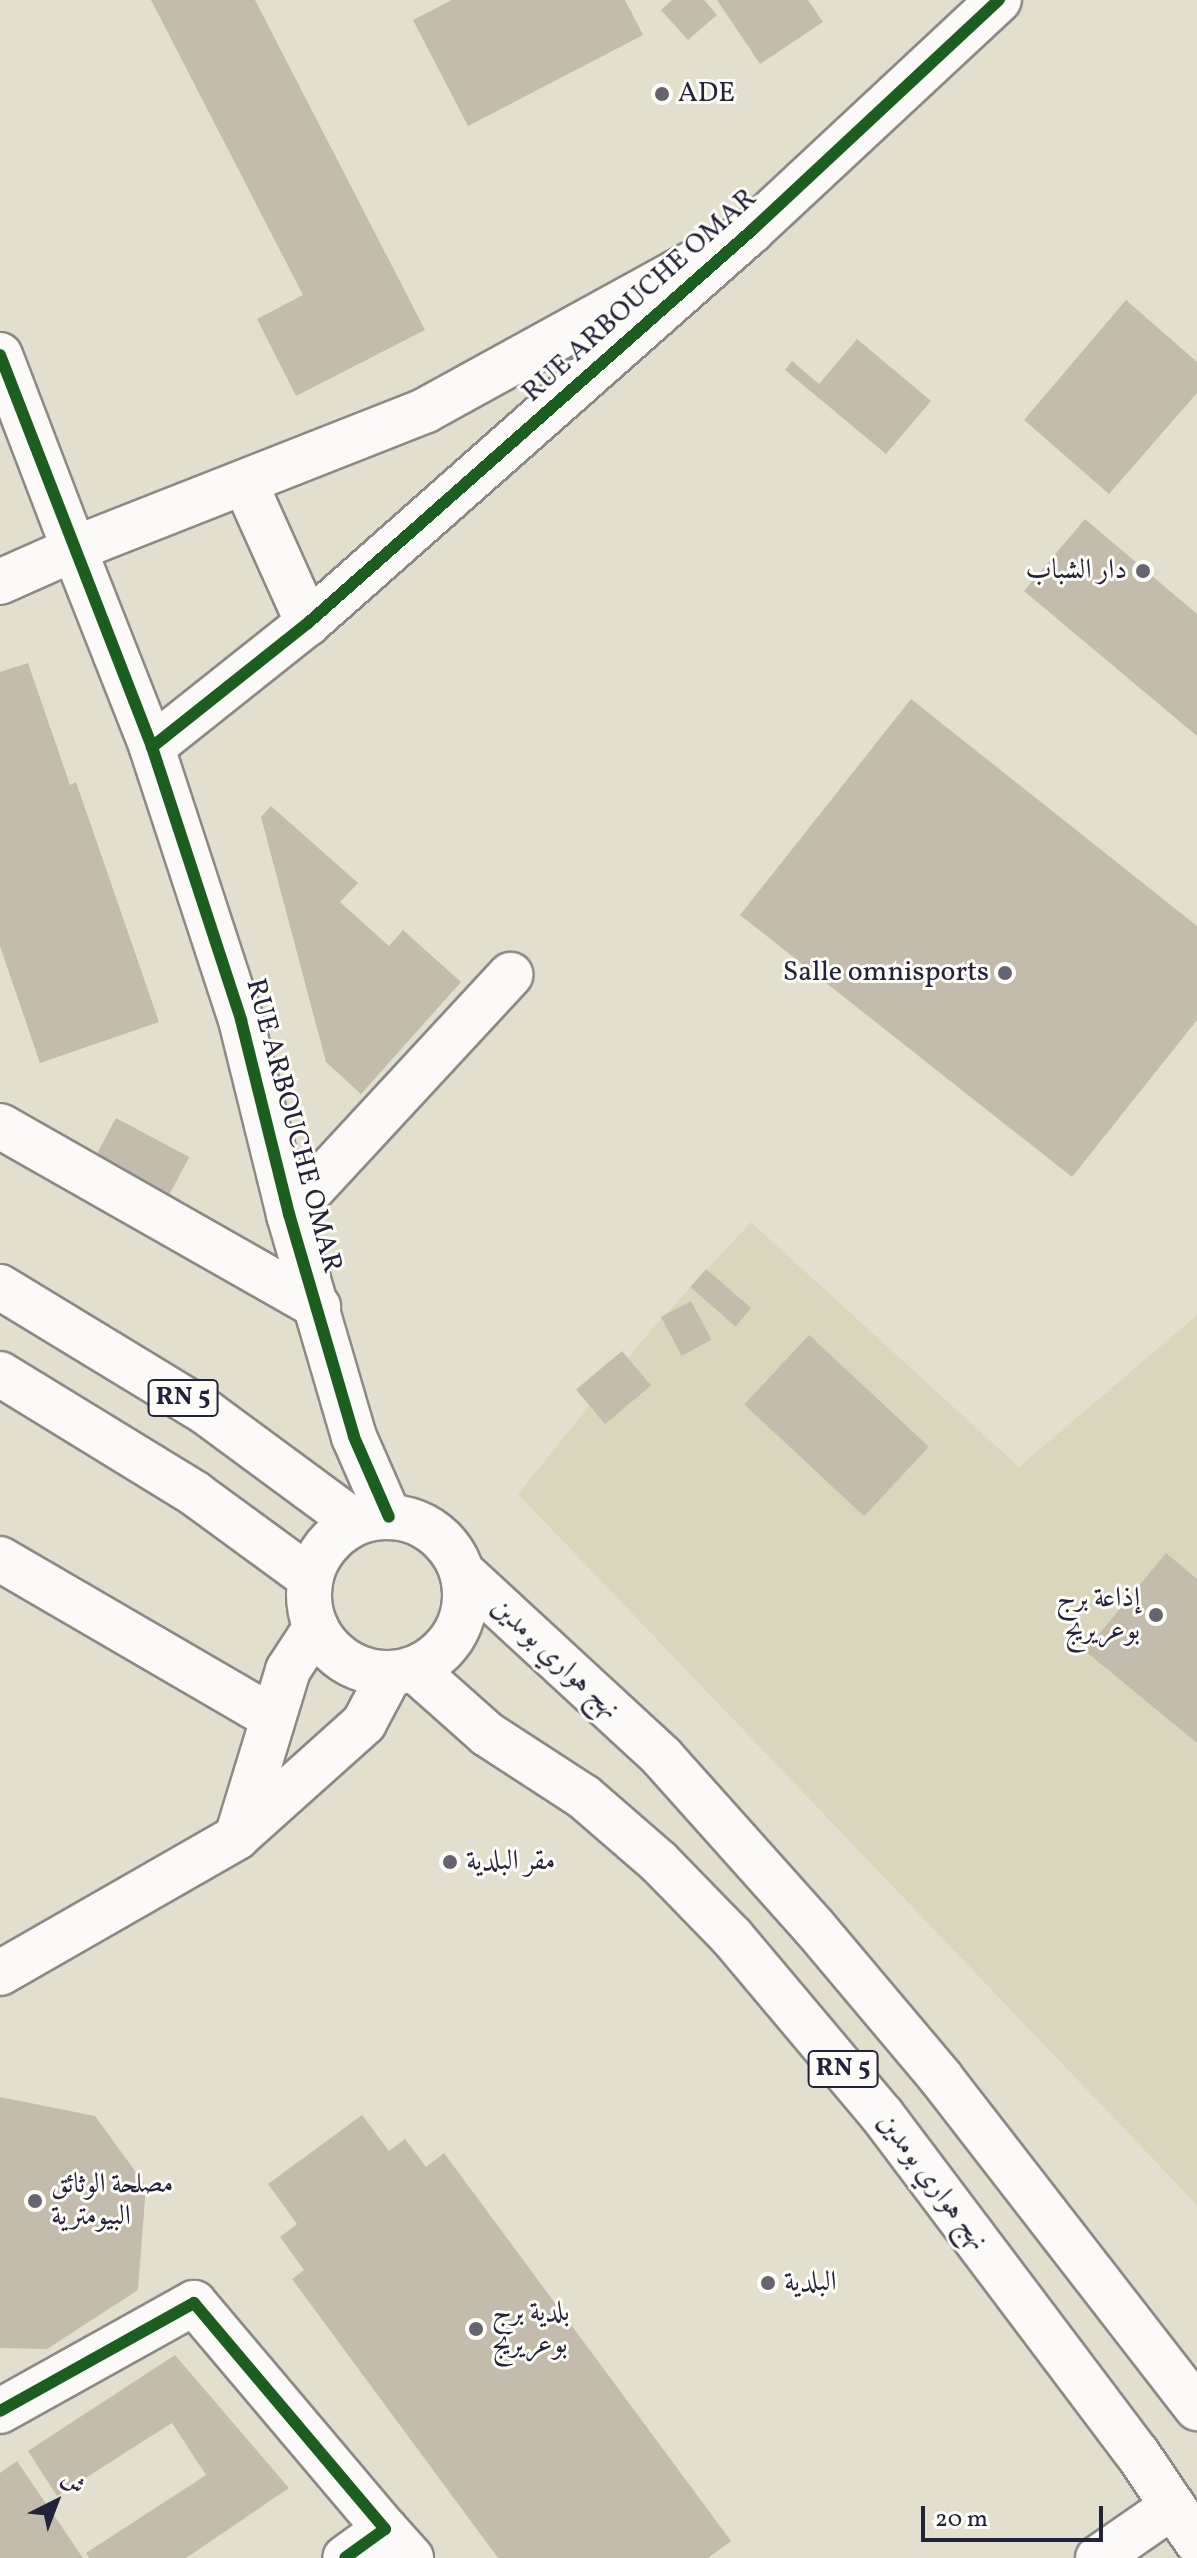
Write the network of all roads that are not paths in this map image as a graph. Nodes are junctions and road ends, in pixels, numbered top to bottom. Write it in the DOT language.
graph roads {
  1 [pos="999,0"];
  2 [pos="751,231"];
  3 [pos="0,355"];
  4 [pos="245,483"];
  5 [pos="74,549"];
  6 [pos="0,582"];
  7 [pos="308,623"];
  8 [pos="152,747"];
  9 [pos="510,975"];
  10 [pos="0,1126"];
  11 [pos="289,1214"];
  12 [pos="0,1287"];
  13 [pos="318,1307"];
  14 [pos="0,1374"];
  15 [pos="372,1520"];
  16 [pos="0,1559"];
  17 [pos="464,1574"];
  18 [pos="310,1578"];
  19 [pos="316,1627"];
  20 [pos="402,1671"];
  21 [pos="272,1717"];
  22 [pos="237,1837"];
  23 [pos="0,1973"];
  24 [pos="1089,2267"];
  25 [pos="1197,2365"];
  26 [pos="1197,2408"];
  27 [pos="0,2411"];
  28 [pos="1173,2506"];
  29 [pos="1197,2542"];
  30 [pos="398,2544"];
  31 [pos="345,2558"];
  32 [pos="1098,2558"];
  1 -- 2 [label="street, RUE ARBOUCHE OMAR"];
  2 -- 4 [label="street, RUE ARBOUCHE OMAR"];
  2 -- 7 [label="street, RUE ARBOUCHE OMAR"];
  3 -- 5 [label="street, RUE ARBOUCHE OMAR"];
  4 -- 5 [label="street, RUE ARBOUCHE OMAR"];
  4 -- 7 [label="street"];
  5 -- 6 [label="street, RUE ARBOUCHE OMAR"];
  5 -- 8 [label="street, RUE ARBOUCHE OMAR"];
  7 -- 8 [label="street, RUE ARBOUCHE OMAR"];
  8 -- 11 [label="street, RUE ARBOUCHE OMAR"];
  9 -- 11 [label="street"];
  10 -- 13 [label="street"];
  11 -- 13 [label="street, RUE ARBOUCHE OMAR"];
  12 -- 15 [label="street, RN 5"];
  13 -- 15 [label="street, RUE ARBOUCHE OMAR"];
  14 -- 18 [label="street, RN 5"];
  15 -- 17 [label="street"];
  15 -- 18 [label="street"];
  16 -- 21 [label="street"];
  17 -- 20 [label="street"];
  17 -- 24 [label="street, نهج هواري بومدين / RN 5"];
  18 -- 19 [label="street"];
  19 -- 20 [label="street"];
  19 -- 21 [label="street"];
  20 -- 22 [label="street"];
  20 -- 28 [label="street, نهج هواري بومدين / RN 5"];
  21 -- 22 [label="street"];
  22 -- 23 [label="street"];
  24 -- 25 [label="street"];
  24 -- 26 [label="street, نهج هواري بومدين / RN 5"];
  27 -- 30 [label="street"];
  28 -- 29 [label="street, نهج هواري بومدين / RN 5"];
  28 -- 32 [label="street"];
  30 -- 31 [label="street"];
}
